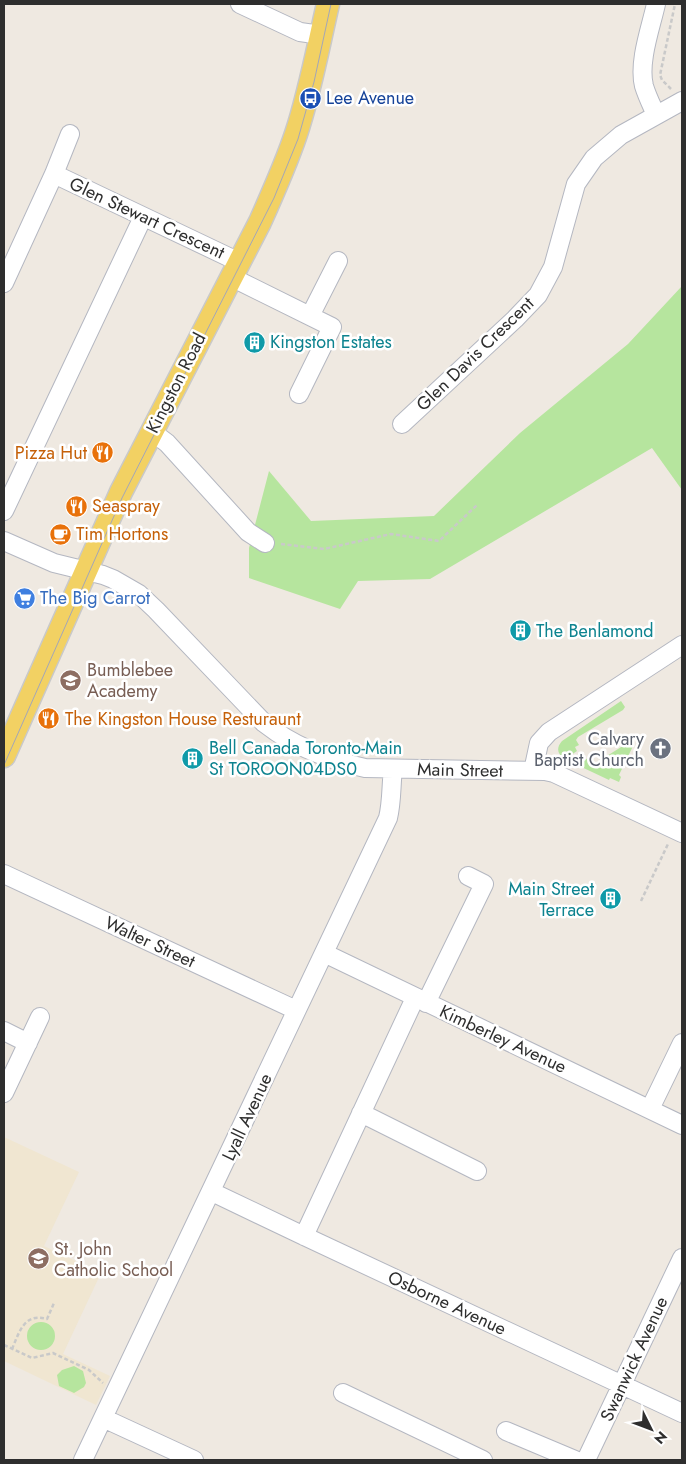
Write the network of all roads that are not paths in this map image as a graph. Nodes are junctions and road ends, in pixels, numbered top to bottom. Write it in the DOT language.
graph roads {
  1 [pos="240,4"];
  2 [pos="328,4"];
  3 [pos="656,4"];
  4 [pos="321,35"];
  5 [pos="677,95"];
  6 [pos="656,115"];
  7 [pos="70,134"];
  8 [pos="54,174"];
  9 [pos="143,216"];
  10 [pos="338,261"];
  11 [pos="235,269"];
  12 [pos="4,283"];
  13 [pos="310,316"];
  14 [pos="299,394"];
  15 [pos="402,424"];
  16 [pos="151,432"];
  17 [pos="4,511"];
  18 [pos="4,541"];
  19 [pos="265,542"];
  20 [pos="85,571"];
  21 [pos="682,645"];
  22 [pos="4,756"];
  23 [pos="393,768"];
  24 [pos="533,771"];
  25 [pos="675,838"];
  26 [pos="4,874"];
  27 [pos="468,876"];
  28 [pos="324,953"];
  29 [pos="420,1000"];
  30 [pos="296,1010"];
  31 [pos="40,1017"];
  32 [pos="4,1031"];
  33 [pos="28,1043"];
  34 [pos="682,1043"];
  35 [pos="4,1093"];
  36 [pos="650,1109"];
  37 [pos="361,1112"];
  38 [pos="682,1125"];
  39 [pos="477,1171"];
  40 [pos="212,1192"];
  41 [pos="304,1236"];
  42 [pos="682,1258"];
  43 [pos="621,1384"];
  44 [pos="343,1393"];
  45 [pos="682,1414"];
  46 [pos="103,1418"];
  47 [pos="506,1431"];
  48 [pos="83,1460"];
  49 [pos="194,1460"];
  50 [pos="483,1460"];
  51 [pos="575,1460"];
  52 [pos="586,1460"];
  1 -- 4 [label="street"];
  2 -- 4 [label="main road, Kingston Road"];
  3 -- 6 [label="street"];
  4 -- 11 [label="main road, Kingston Road"];
  5 -- 6 [label="street, Glen Davis Crescent"];
  6 -- 15 [label="street, Glen Davis Crescent"];
  7 -- 8 [label="street, Glen Stewart Crescent"];
  8 -- 9 [label="street, Glen Stewart Crescent"];
  8 -- 12 [label="street, Glen Stewart Crescent"];
  9 -- 11 [label="street, Glen Stewart Crescent"];
  9 -- 17 [label="street"];
  10 -- 13 [label="street"];
  11 -- 13 [label="street, Glen Stewart Crescent"];
  11 -- 16 [label="main road, Kingston Road"];
  13 -- 14 [label="street, Glen Stewart Crescent"];
  16 -- 19 [label="street"];
  16 -- 20 [label="main road, Kingston Road"];
  18 -- 20 [label="street, Main Street"];
  20 -- 22 [label="main road, Kingston Road"];
  20 -- 23 [label="street, Main Street"];
  21 -- 24 [label="street"];
  23 -- 24 [label="street, Main Street"];
  23 -- 28 [label="street, Lyall Avenue"];
  24 -- 25 [label="street, Main Street"];
  26 -- 30 [label="street, Walter Street"];
  27 -- 29 [label="street"];
  28 -- 29 [label="street, Kimberley Avenue"];
  28 -- 30 [label="street, Lyall Avenue"];
  29 -- 36 [label="street, Kimberley Avenue"];
  29 -- 37 [label="street"];
  30 -- 40 [label="street, Lyall Avenue"];
  31 -- 33 [label="street"];
  32 -- 33 [label="street"];
  33 -- 35 [label="street"];
  34 -- 36 [label="street"];
  36 -- 38 [label="street, Kimberley Avenue"];
  37 -- 39 [label="street"];
  37 -- 41 [label="street"];
  40 -- 41 [label="street, Osborne Avenue"];
  40 -- 46 [label="street, Lyall Avenue"];
  41 -- 43 [label="street, Osborne Avenue"];
  42 -- 43 [label="street, Swanwick Avenue"];
  43 -- 45 [label="street, Osborne Avenue"];
  43 -- 52 [label="street, Swanwick Avenue"];
  44 -- 50 [label="street"];
  46 -- 48 [label="street, Lyall Avenue"];
  46 -- 49 [label="street"];
  47 -- 51 [label="street"];
}
